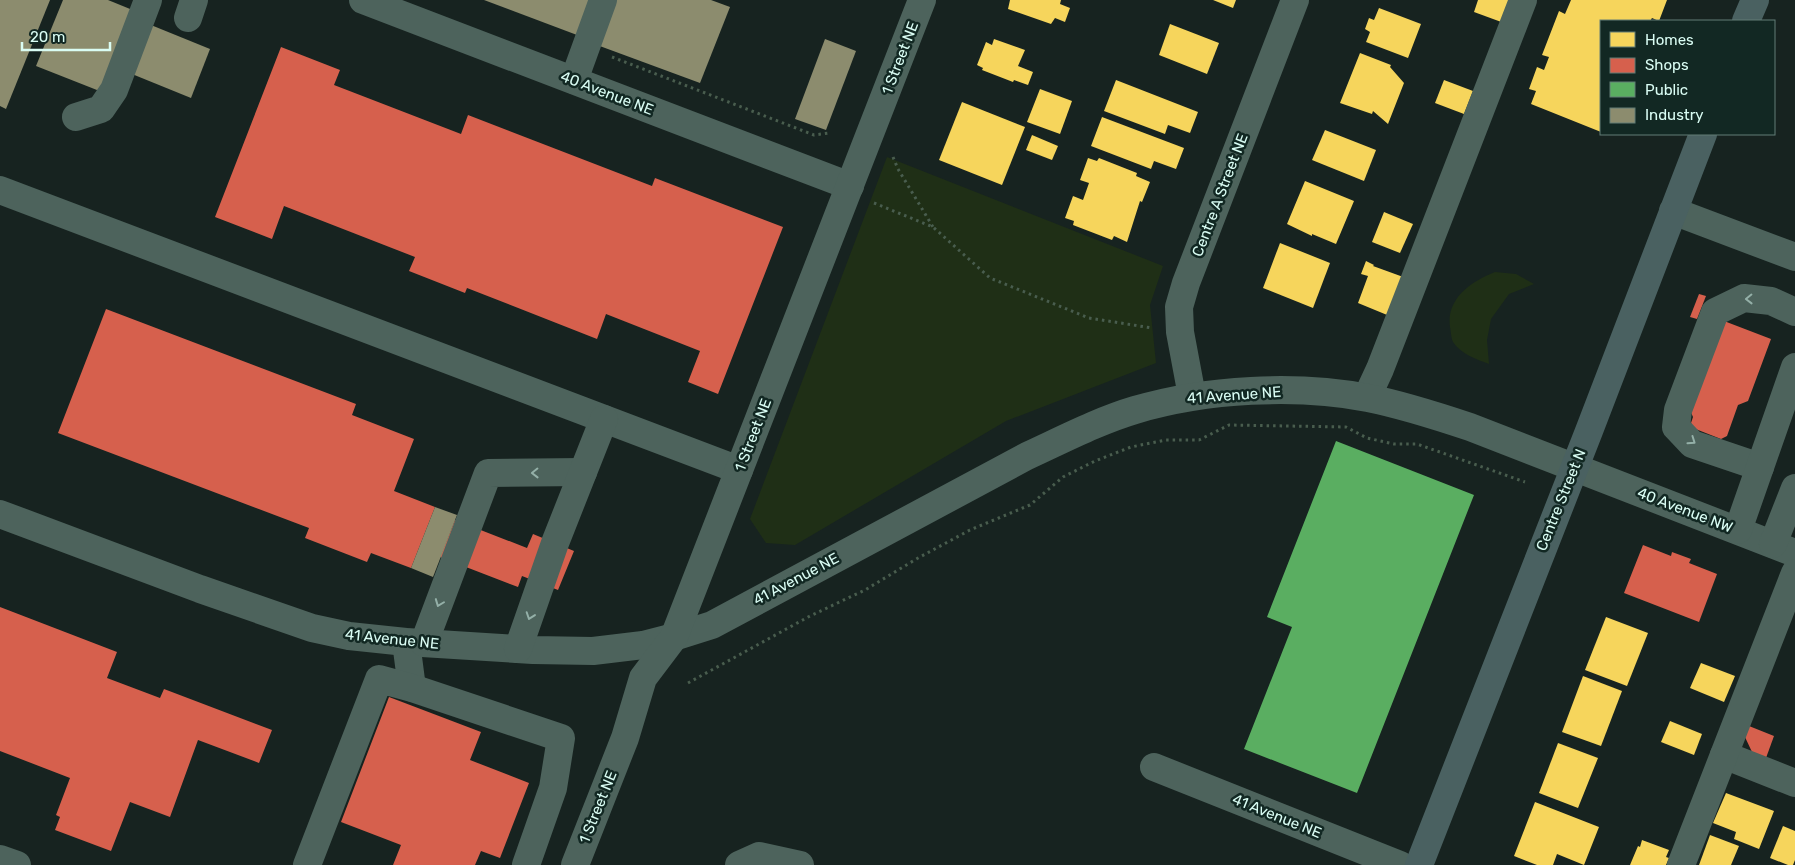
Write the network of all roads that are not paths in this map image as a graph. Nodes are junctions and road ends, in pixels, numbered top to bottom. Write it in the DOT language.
graph roads {
  1 [pos="148,0"];
  2 [pos="363,0"];
  3 [pos="603,0"];
  4 [pos="922,0"];
  5 [pos="1294,0"];
  6 [pos="1523,0"];
  7 [pos="1755,0"];
  8 [pos="1746,20"];
  9 [pos="574,80"];
  10 [pos="76,118"];
  11 [pos="1703,135"];
  12 [pos="850,186"];
  13 [pos="0,190"];
  14 [pos="1673,210"];
  15 [pos="1795,257"];
  16 [pos="1795,312"];
  17 [pos="1795,367"];
  18 [pos="1192,396"];
  19 [pos="1367,398"];
  20 [pos="604,419"];
  21 [pos="1760,467"];
  22 [pos="1574,468"];
  23 [pos="739,470"];
  24 [pos="583,472"];
  25 [pos="1795,488"];
  26 [pos="0,514"];
  27 [pos="1738,530"];
  28 [pos="1784,548"];
  29 [pos="1795,573"];
  30 [pos="674,637"];
  31 [pos="415,643"];
  32 [pos="518,649"];
  33 [pos="412,688"];
  34 [pos="1724,755"];
  35 [pos="1154,767"];
  36 [pos="1795,783"];
  37 [pos="0,859"];
  38 [pos="17,865"];
  39 [pos="307,865"];
  40 [pos="526,865"];
  41 [pos="575,865"];
  42 [pos="739,865"];
  43 [pos="800,865"];
  44 [pos="1400,865"];
  45 [pos="1418,865"];
  46 [pos="1681,865"];
  1 -- 10 [label="street"];
  2 -- 9 [label="street, 40 Avenue NE"];
  3 -- 9 [label="street"];
  4 -- 12 [label="street, 1 Street NE"];
  5 -- 18 [label="street, Centre A Street NE"];
  6 -- 19 [label="street"];
  7 -- 8 [label="main road"];
  9 -- 12 [label="street, 40 Avenue NE"];
  11 -- 14 [label="main road, Centre Street N"];
  12 -- 23 [label="street, 1 Street NE"];
  13 -- 20 [label="street"];
  14 -- 15 [label="street"];
  14 -- 22 [label="main road, Centre Street N"];
  16 -- 21 [label="street, one-way"];
  17 -- 21 [label="street"];
  18 -- 19 [label="street, 41 Avenue NE"];
  18 -- 30 [label="street, 41 Avenue NE"];
  19 -- 22 [label="street, 41 Avenue NE"];
  20 -- 23 [label="street"];
  20 -- 24 [label="street"];
  21 -- 27 [label="street"];
  22 -- 27 [label="street, 40 Avenue NW"];
  22 -- 45 [label="main road, Centre Street N"];
  23 -- 30 [label="street, 1 Street NE"];
  24 -- 31 [label="street, one-way"];
  24 -- 32 [label="street, one-way"];
  25 -- 28 [label="street"];
  26 -- 31 [label="street, 41 Avenue NE"];
  27 -- 28 [label="street, 40 Avenue NW"];
  29 -- 34 [label="street"];
  30 -- 32 [label="street, 41 Avenue NE"];
  30 -- 41 [label="street, 1 Street NE"];
  31 -- 32 [label="street, 41 Avenue NE"];
  31 -- 33 [label="street"];
  33 -- 39 [label="street"];
  33 -- 40 [label="street"];
  34 -- 36 [label="street"];
  34 -- 46 [label="street"];
  35 -- 44 [label="street, 41 Avenue NE"];
  37 -- 38 [label="street"];
  42 -- 43 [label="street"];
}
